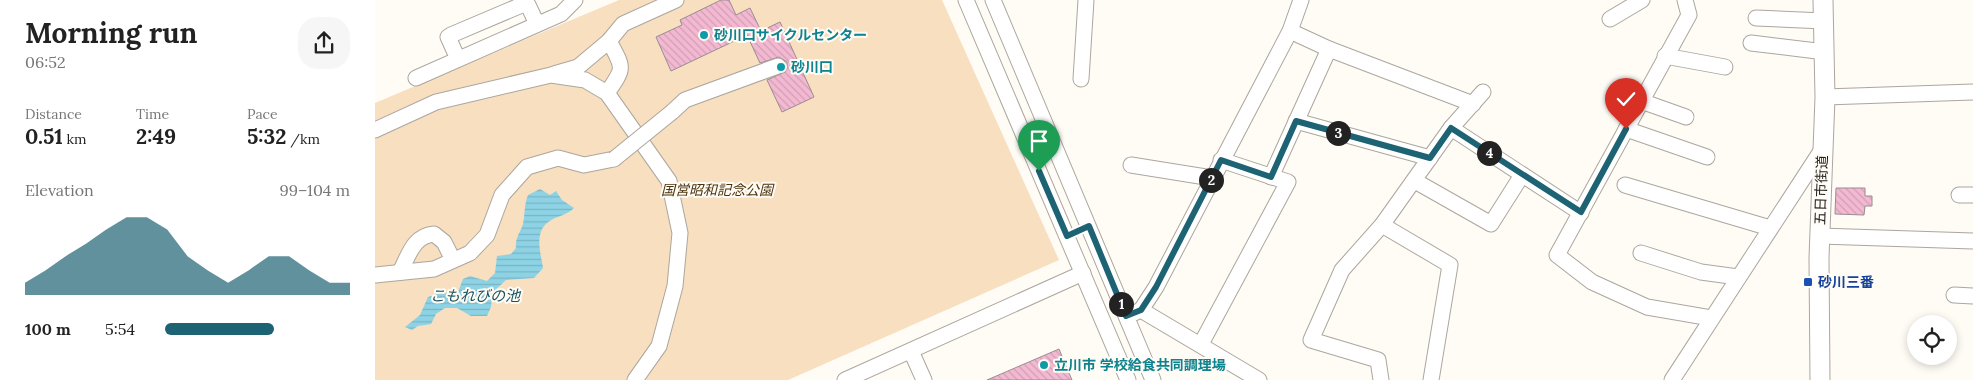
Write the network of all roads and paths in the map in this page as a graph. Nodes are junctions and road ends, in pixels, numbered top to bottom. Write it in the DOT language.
graph roads {
  1 [pos="575,0"];
  2 [pos="676,0"];
  3 [pos="966,0"];
  4 [pos="993,0"];
  5 [pos="1086,0"];
  6 [pos="1301,0"];
  7 [pos="1642,0"];
  8 [pos="1685,0"];
  9 [pos="1823,0"];
  10 [pos="1756,18"];
  11 [pos="1610,19"];
  12 [pos="1824,21"];
  13 [pos="537,24"];
  14 [pos="1289,32"];
  15 [pos="609,41"];
  16 [pos="1751,43"];
  17 [pos="1329,49"];
  18 [pos="1825,52"];
  19 [pos="1665,56"];
  20 [pos="458,59"];
  21 [pos="778,66"];
  22 [pos="1725,67"];
  23 [pos="551,75"];
  24 [pos="416,78"];
  25 [pos="1081,79"];
  26 [pos="1483,92"];
  27 [pos="1973,92"];
  28 [pos="607,93"];
  29 [pos="1825,97"];
  30 [pos="1641,101"];
  31 [pos="1473,104"];
  32 [pos="1687,117"];
  33 [pos="1296,121"];
  34 [pos="1451,128"];
  35 [pos="1626,129"];
  36 [pos="375,130"];
  37 [pos="1823,148"];
  38 [pos="1707,157"];
  39 [pos="1430,158"];
  40 [pos="1221,160"];
  41 [pos="1131,165"];
  42 [pos="1522,175"];
  43 [pos="1271,177"];
  44 [pos="1212,178"];
  45 [pos="1415,181"];
  46 [pos="1625,185"];
  47 [pos="1581,212"];
  48 [pos="1382,225"];
  49 [pos="1089,226"];
  50 [pos="1770,228"];
  51 [pos="1067,236"];
  52 [pos="1820,236"];
  53 [pos="1973,241"];
  54 [pos="1641,253"];
  55 [pos="453,260"];
  56 [pos="400,272"];
  57 [pos="1083,273"];
  58 [pos="375,275"];
  59 [pos="1738,278"];
  60 [pos="1954,294"];
  61 [pos="1973,296"];
  62 [pos="1141,310"];
  63 [pos="1126,316"];
  64 [pos="1711,318"];
  65 [pos="1201,344"];
  66 [pos="911,351"];
  67 [pos="635,380"];
  68 [pos="845,380"];
  69 [pos="924,380"];
  70 [pos="1128,380"];
  71 [pos="1153,380"];
  72 [pos="1259,380"];
  73 [pos="1381,380"];
  74 [pos="1431,380"];
  75 [pos="1672,380"];
  76 [pos="1820,380"];
  1 -- 13 [label="street"];
  2 -- 15 [label="street"];
  3 -- 51 [label="street"];
  4 -- 49 [label="street"];
  5 -- 25 [label="street"];
  6 -- 14 [label="street"];
  7 -- 11 [label="street"];
  8 -- 19 [label="street"];
  9 -- 12 [label="main road, 五日市街道"];
  10 -- 12 [label="street"];
  12 -- 18 [label="main road, 五日市街道"];
  13 -- 20 [label="street"];
  13 -- 20 [label="street"];
  14 -- 17 [label="street"];
  14 -- 40 [label="street"];
  15 -- 23 [label="street"];
  15 -- 28 [label="street"];
  16 -- 18 [label="street"];
  17 -- 31 [label="street"];
  17 -- 33 [label="street"];
  18 -- 29 [label="main road, 五日市街道"];
  19 -- 22 [label="street"];
  19 -- 30 [label="street"];
  20 -- 24 [label="street"];
  21 -- 55 [label="street, bridge"];
  23 -- 28 [label="street"];
  23 -- 36 [label="street"];
  26 -- 31 [label="street"];
  27 -- 29 [label="street"];
  28 -- 67 [label="street"];
  29 -- 37 [label="main road, 五日市街道"];
  30 -- 32 [label="street"];
  30 -- 35 [label="street"];
  31 -- 34 [label="street"];
  33 -- 39 [label="street"];
  33 -- 43 [label="street"];
  34 -- 39 [label="street"];
  34 -- 42 [label="street"];
  35 -- 38 [label="street"];
  35 -- 47 [label="street"];
  37 -- 50 [label="street"];
  37 -- 52 [label="main road, 五日市街道"];
  39 -- 45 [label="street"];
  40 -- 43 [label="street"];
  40 -- 44 [label="street"];
  41 -- 44 [label="street"];
  42 -- 45 [label="street"];
  42 -- 47 [label="street"];
  43 -- 65 [label="street"];
  44 -- 62 [label="street"];
  45 -- 48 [label="street"];
  46 -- 50 [label="street"];
  47 -- 64 [label="street"];
  48 -- 73 [label="street"];
  48 -- 74 [label="street"];
  49 -- 51 [label="street"];
  49 -- 63 [label="street"];
  50 -- 59 [label="street"];
  51 -- 57 [label="street"];
  52 -- 53 [label="street"];
  52 -- 76 [label="main road, 五日市街道"];
  54 -- 59 [label="street"];
  55 -- 56 [label="street"];
  55 -- 56 [label="street"];
  56 -- 58 [label="street"];
  57 -- 66 [label="street"];
  57 -- 70 [label="street"];
  59 -- 64 [label="street"];
  60 -- 61 [label="street"];
  62 -- 63 [label="street"];
  62 -- 65 [label="street"];
  63 -- 71 [label="street"];
  64 -- 75 [label="street"];
  65 -- 72 [label="street"];
  66 -- 68 [label="street"];
  66 -- 69 [label="street"];
}
